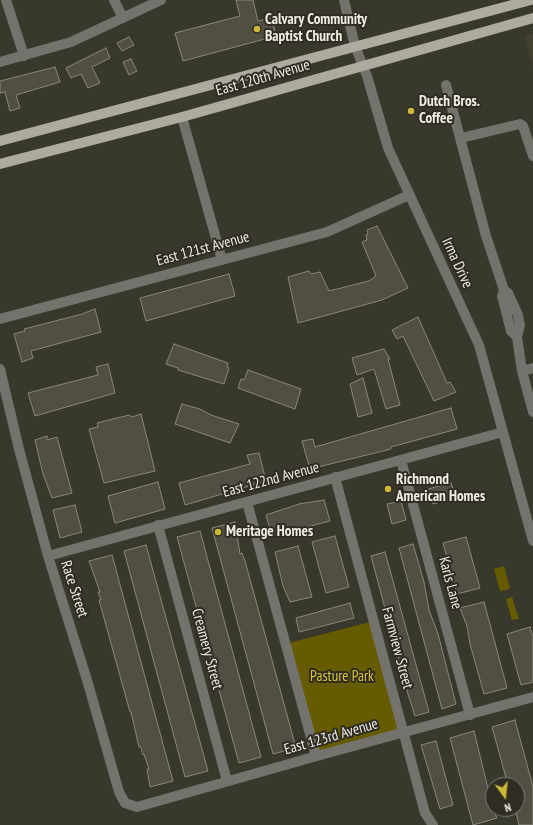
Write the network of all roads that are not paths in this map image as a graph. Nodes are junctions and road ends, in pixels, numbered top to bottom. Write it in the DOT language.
graph roads {
  1 [pos="6,0"];
  2 [pos="114,0"];
  3 [pos="161,0"];
  4 [pos="344,0"];
  5 [pos="531,0"];
  6 [pos="123,18"];
  7 [pos="533,18"];
  8 [pos="355,46"];
  9 [pos="24,56"];
  10 [pos="0,62"];
  11 [pos="363,66"];
  12 [pos="446,85"];
  13 [pos="182,117"];
  14 [pos="530,136"];
  15 [pos="460,138"];
  16 [pos="0,141"];
  17 [pos="533,156"];
  18 [pos="0,164"];
  19 [pos="409,195"];
  20 [pos="222,260"];
  21 [pos="0,319"];
  22 [pos="533,368"];
  23 [pos="0,369"];
  24 [pos="522,371"];
  25 [pos="533,412"];
  26 [pos="502,432"];
  27 [pos="401,460"];
  28 [pos="335,478"];
  29 [pos="247,502"];
  30 [pos="158,526"];
  31 [pos="533,541"];
  32 [pos="48,556"];
  33 [pos="533,697"];
  34 [pos="470,715"];
  35 [pos="404,732"];
  36 [pos="316,756"];
  37 [pos="227,781"];
  38 [pos="137,807"];
  39 [pos="433,825"];
  1 -- 9 [label="street"];
  2 -- 6 [label="street"];
  3 -- 6 [label="street"];
  4 -- 8 [label="street, Irma Drive"];
  5 -- 8 [label="main road, East 120th Avenue"];
  6 -- 9 [label="street"];
  7 -- 11 [label="main road, East 120th Avenue"];
  8 -- 11 [label="street, Irma Drive"];
  8 -- 16 [label="main road, East 120th Avenue"];
  9 -- 10 [label="street"];
  11 -- 13 [label="main road, East 120th Avenue"];
  11 -- 19 [label="street, Irma Drive"];
  12 -- 15 [label="street"];
  13 -- 18 [label="main road, East 120th Avenue"];
  13 -- 20 [label="street"];
  14 -- 15 [label="street"];
  14 -- 17 [label="street"];
  15 -- 24 [label="street"];
  19 -- 20 [label="street, East 121st Avenue"];
  19 -- 26 [label="street, Irma Drive"];
  20 -- 21 [label="street, East 121st Avenue"];
  22 -- 24 [label="street"];
  23 -- 32 [label="street, Race Street"];
  24 -- 25 [label="street"];
  26 -- 27 [label="street, East 122nd Avenue"];
  26 -- 31 [label="street, Irma Drive"];
  27 -- 28 [label="street, East 122nd Avenue"];
  27 -- 34 [label="street, Karls Lane"];
  28 -- 29 [label="street, East 122nd Avenue"];
  28 -- 35 [label="street, Farmview Street"];
  29 -- 30 [label="street, East 122nd Avenue"];
  29 -- 36 [label="street"];
  30 -- 32 [label="street, East 122nd Avenue"];
  30 -- 37 [label="street, Creamery Street"];
  32 -- 38 [label="street, Race Street"];
  33 -- 34 [label="street, East 123rd Avenue"];
  34 -- 35 [label="street, East 123rd Avenue"];
  35 -- 36 [label="street, East 123rd Avenue"];
  35 -- 39 [label="street, Farmview Street"];
  36 -- 37 [label="street, East 123rd Avenue"];
  37 -- 38 [label="street, East 123rd Avenue"];
}
